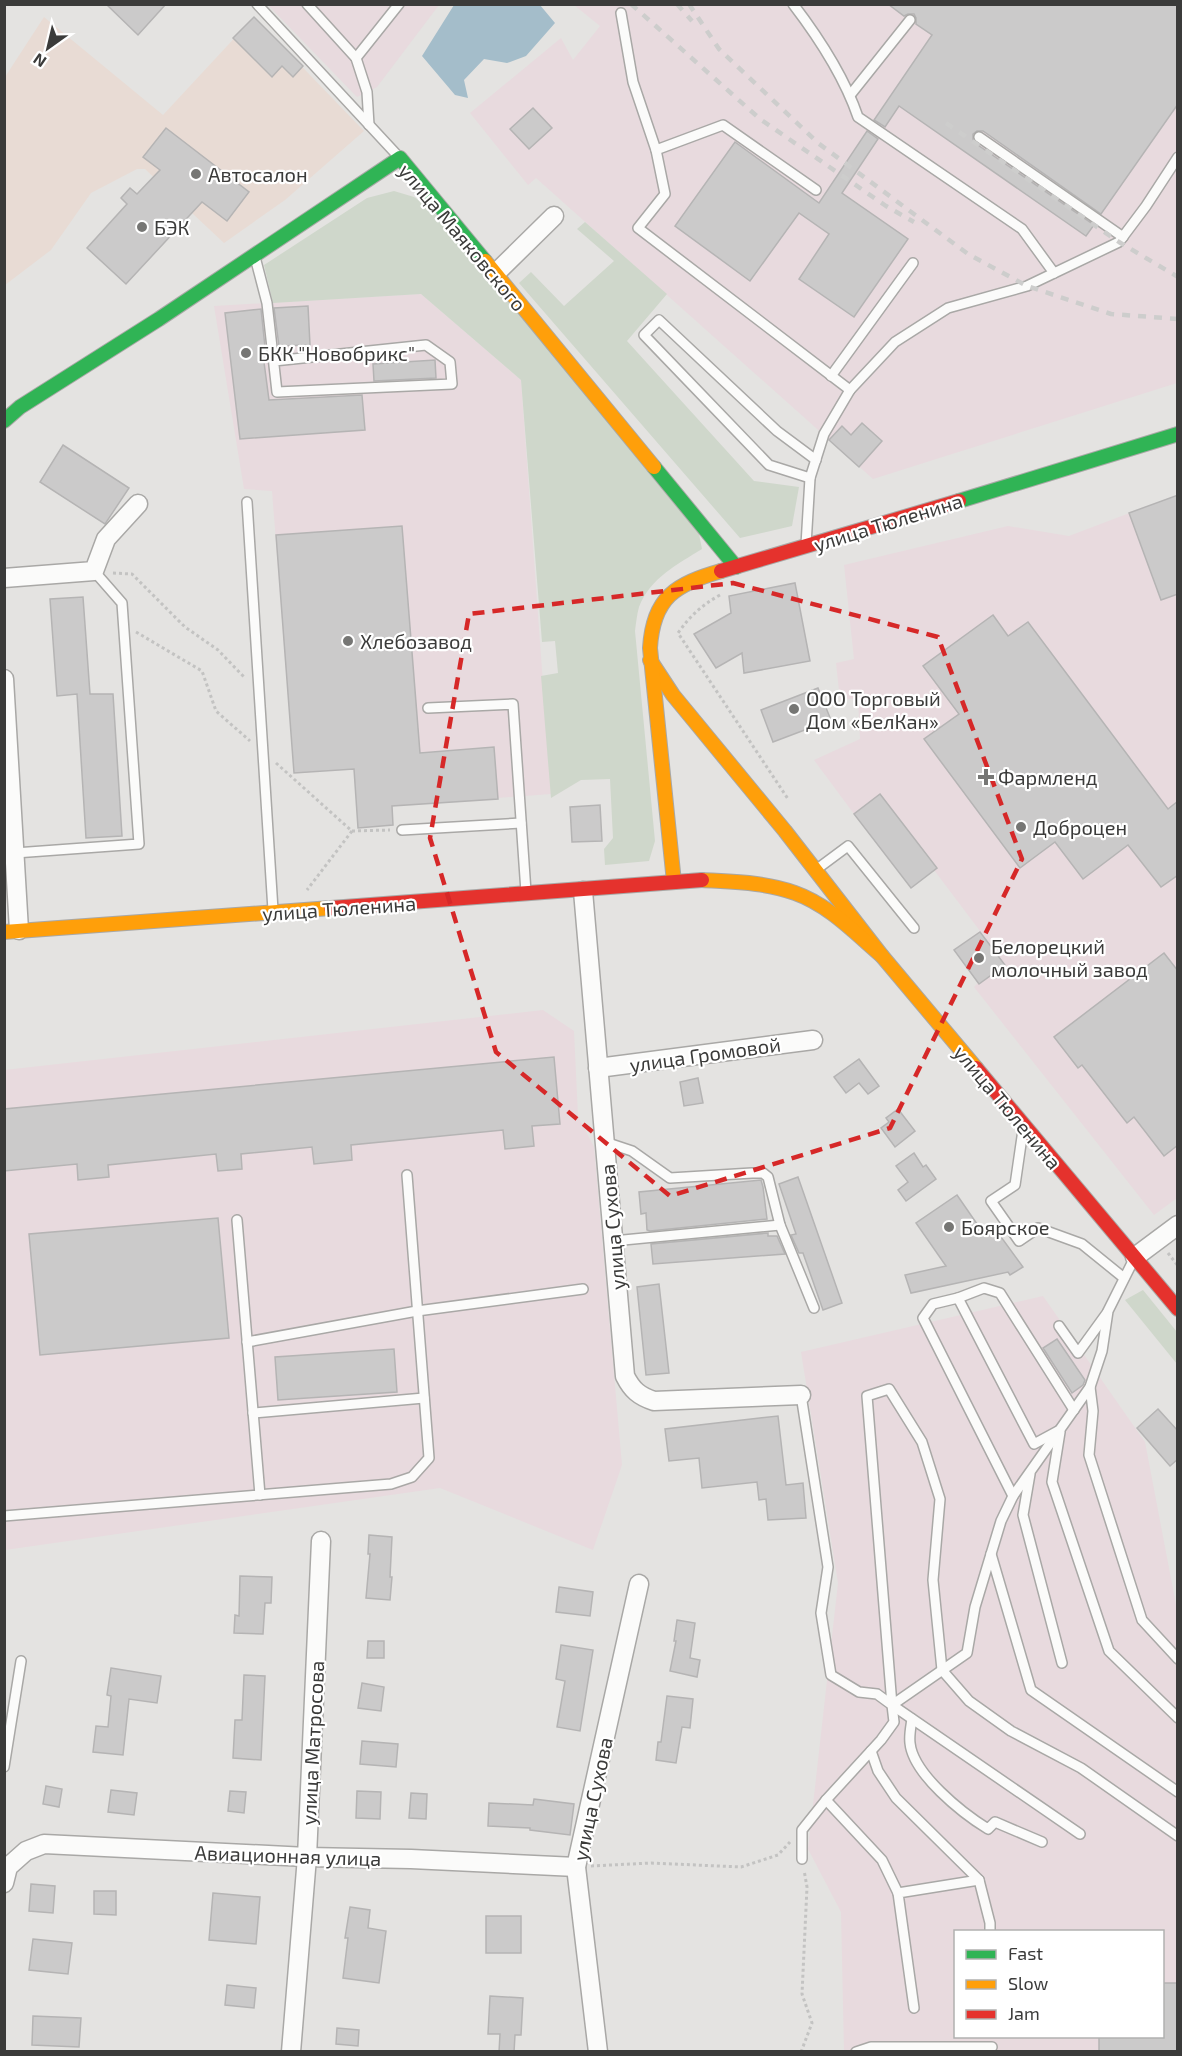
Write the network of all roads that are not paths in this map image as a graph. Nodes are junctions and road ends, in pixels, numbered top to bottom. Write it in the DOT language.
graph roads {
  1 [pos="257,4"];
  2 [pos="307,4"];
  3 [pos="399,4"];
  4 [pos="793,4"];
  5 [pos="621,13"];
  6 [pos="910,20"];
  7 [pos="356,58"];
  8 [pos="850,94"];
  9 [pos="369,125"];
  10 [pos="979,137"];
  11 [pos="656,150"];
  12 [pos="1178,157"];
  13 [pos="400,158"];
  14 [pos="816,189"];
  15 [pos="555,216"];
  16 [pos="1123,237"];
  17 [pos="255,255"];
  18 [pos="913,263"];
  19 [pos="1054,273"];
  20 [pos="495,274"];
  21 [pos="274,361"];
  22 [pos="831,376"];
  23 [pos="850,390"];
  24 [pos="4,421"];
  25 [pos="1178,434"];
  26 [pos="816,460"];
  27 [pos="810,478"];
  28 [pos="247,502"];
  29 [pos="138,504"];
  30 [pos="806,547"];
  31 [pos="736,567"];
  32 [pos="94,571"];
  33 [pos="4,578"];
  34 [pos="650,660"];
  35 [pos="4,679"];
  36 [pos="428,708"];
  37 [pos="6,729"];
  38 [pos="521,823"];
  39 [pos="402,830"];
  40 [pos="785,831"];
  41 [pos="15,853"];
  42 [pos="794,861"];
  43 [pos="816,871"];
  44 [pos="791,876"];
  45 [pos="674,882"];
  46 [pos="783,889"];
  47 [pos="583,891"];
  48 [pos="526,894"];
  49 [pos="273,912"];
  50 [pos="914,928"];
  51 [pos="12,931"];
  52 [pos="882,956"];
  53 [pos="813,1040"];
  54 [pos="598,1068"];
  55 [pos="1024,1125"];
  56 [pos="605,1142"];
  57 [pos="407,1175"];
  58 [pos="237,1220"];
  59 [pos="780,1225"];
  60 [pos="1178,1225"];
  61 [pos="613,1241"];
  62 [pos="1135,1257"];
  63 [pos="1124,1278"];
  64 [pos="583,1289"];
  65 [pos="958,1298"];
  66 [pos="814,1308"];
  67 [pos="1178,1309"];
  68 [pos="417,1311"];
  69 [pos="1108,1311"];
  70 [pos="1059,1326"];
  71 [pos="247,1342"];
  72 [pos="1090,1387"];
  73 [pos="801,1395"];
  74 [pos="424,1398"];
  75 [pos="1074,1410"];
  76 [pos="253,1413"];
  77 [pos="1060,1429"];
  78 [pos="1030,1472"];
  79 [pos="260,1495"];
  80 [pos="1013,1496"];
  81 [pos="4,1516"];
  82 [pos="321,1541"];
  83 [pos="991,1554"];
  84 [pos="639,1584"];
  85 [pos="1178,1659"];
  86 [pos="21,1661"];
  87 [pos="1062,1663"];
  88 [pos="942,1670"];
  89 [pos="892,1705"];
  90 [pos="1178,1718"];
  91 [pos="912,1719"];
  92 [pos="871,1751"];
  93 [pos="4,1767"];
  94 [pos="1178,1792"];
  95 [pos="826,1800"];
  96 [pos="1080,1834"];
  97 [pos="1178,1836"];
  98 [pos="1042,1842"];
  99 [pos="306,1857"];
  100 [pos="802,1859"];
  101 [pos="576,1867"];
  102 [pos="6,1869"];
  103 [pos="979,1880"];
  104 [pos="898,1893"];
  105 [pos="990,1930"];
  106 [pos="914,2008"];
  107 [pos="992,2045"];
  108 [pos="291,2052"];
  109 [pos="598,2052"];
  110 [pos="856,2052"];
  1 -- 9 [label="lane"];
  2 -- 7 [label="lane"];
  3 -- 7 [label="lane"];
  4 -- 8 [label="lane"];
  5 -- 11 [label="lane"];
  6 -- 8 [label="lane"];
  7 -- 9 [label="lane"];
  8 -- 19 [label="lane"];
  9 -- 13 [label="lane"];
  10 -- 16 [label="lane"];
  11 -- 14 [label="lane"];
  11 -- 22 [label="lane"];
  12 -- 16 [label="lane"];
  13 -- 17 [label="street, улица Маяковского"];
  13 -- 20 [label="street, улица Маяковского"];
  15 -- 20 [label="street"];
  16 -- 19 [label="lane"];
  17 -- 21 [label="lane"];
  17 -- 24 [label="street, улица Маяковского"];
  18 -- 22 [label="lane"];
  19 -- 23 [label="lane"];
  20 -- 31 [label="street, улица Маяковского"];
  21 -- 21 [label="lane"];
  22 -- 23 [label="lane"];
  23 -- 26 [label="lane"];
  25 -- 30 [label="street, улица Тюленина"];
  26 -- 27 [label="lane"];
  26 -- 27 [label="lane"];
  27 -- 30 [label="lane"];
  28 -- 49 [label="lane"];
  29 -- 32 [label="street"];
  30 -- 31 [label="street, улица Тюленина"];
  31 -- 34 [label="street, улица Тюленина"];
  32 -- 33 [label="street"];
  32 -- 41 [label="lane"];
  34 -- 40 [label="street, улица Тюленина"];
  34 -- 45 [label="street, улица Тюленина"];
  35 -- 37 [label="street"];
  36 -- 38 [label="lane"];
  37 -- 41 [label="street"];
  38 -- 39 [label="lane"];
  38 -- 48 [label="lane"];
  40 -- 42 [label="street"];
  40 -- 43 [label="street, улица Тюленина"];
  41 -- 51 [label="street"];
  43 -- 50 [label="lane"];
  43 -- 52 [label="street, улица Тюленина"];
  44 -- 46 [label="street"];
  45 -- 46 [label="street, улица Тюленина"];
  45 -- 47 [label="street, улица Тюленина"];
  46 -- 52 [label="street, улица Тюленина"];
  47 -- 48 [label="street, улица Тюленина"];
  47 -- 54 [label="street, улица Сухова"];
  48 -- 49 [label="street, улица Тюленина"];
  49 -- 51 [label="street, улица Тюленина"];
  52 -- 55 [label="street, улица Тюленина"];
  53 -- 54 [label="street, улица Громовой"];
  54 -- 56 [label="street, улица Сухова"];
  55 -- 62 [label="street, улица Тюленина"];
  55 -- 63 [label="lane"];
  56 -- 59 [label="lane"];
  56 -- 61 [label="street, улица Сухова"];
  57 -- 68 [label="lane"];
  58 -- 71 [label="lane"];
  59 -- 61 [label="lane"];
  59 -- 66 [label="lane"];
  60 -- 62 [label="street"];
  61 -- 73 [label="street, улица Сухова"];
  62 -- 63 [label="lane"];
  62 -- 67 [label="street, улица Тюленина"];
  63 -- 69 [label="lane"];
  64 -- 68 [label="lane"];
  65 -- 75 [label="lane"];
  65 -- 77 [label="lane"];
  65 -- 80 [label="lane"];
  68 -- 71 [label="lane"];
  68 -- 74 [label="lane"];
  69 -- 70 [label="lane"];
  69 -- 72 [label="lane"];
  71 -- 76 [label="lane"];
  72 -- 75 [label="lane"];
  72 -- 85 [label="lane"];
  73 -- 89 [label="lane"];
  74 -- 76 [label="lane"];
  74 -- 79 [label="lane"];
  75 -- 77 [label="lane"];
  76 -- 79 [label="lane"];
  77 -- 78 [label="lane"];
  77 -- 90 [label="lane"];
  78 -- 80 [label="lane"];
  78 -- 87 [label="lane"];
  79 -- 81 [label="lane"];
  80 -- 83 [label="lane"];
  82 -- 99 [label="street, улица Матросова"];
  83 -- 88 [label="lane"];
  83 -- 94 [label="lane"];
  84 -- 101 [label="street, улица Сухова"];
  86 -- 93 [label="lane"];
  88 -- 89 [label="lane"];
  88 -- 89 [label="lane"];
  88 -- 97 [label="lane"];
  89 -- 91 [label="lane"];
  89 -- 92 [label="lane"];
  91 -- 96 [label="lane"];
  91 -- 98 [label="lane"];
  92 -- 95 [label="lane"];
  92 -- 103 [label="lane"];
  95 -- 100 [label="lane"];
  95 -- 104 [label="lane"];
  99 -- 101 [label="street, Авиационная улица"];
  99 -- 102 [label="street, Авиационная улица"];
  99 -- 108 [label="street, улица Матросова"];
  101 -- 109 [label="street, улица Сухова"];
  103 -- 104 [label="lane"];
  103 -- 105 [label="lane"];
  104 -- 106 [label="lane"];
  107 -- 110 [label="lane"];
}
